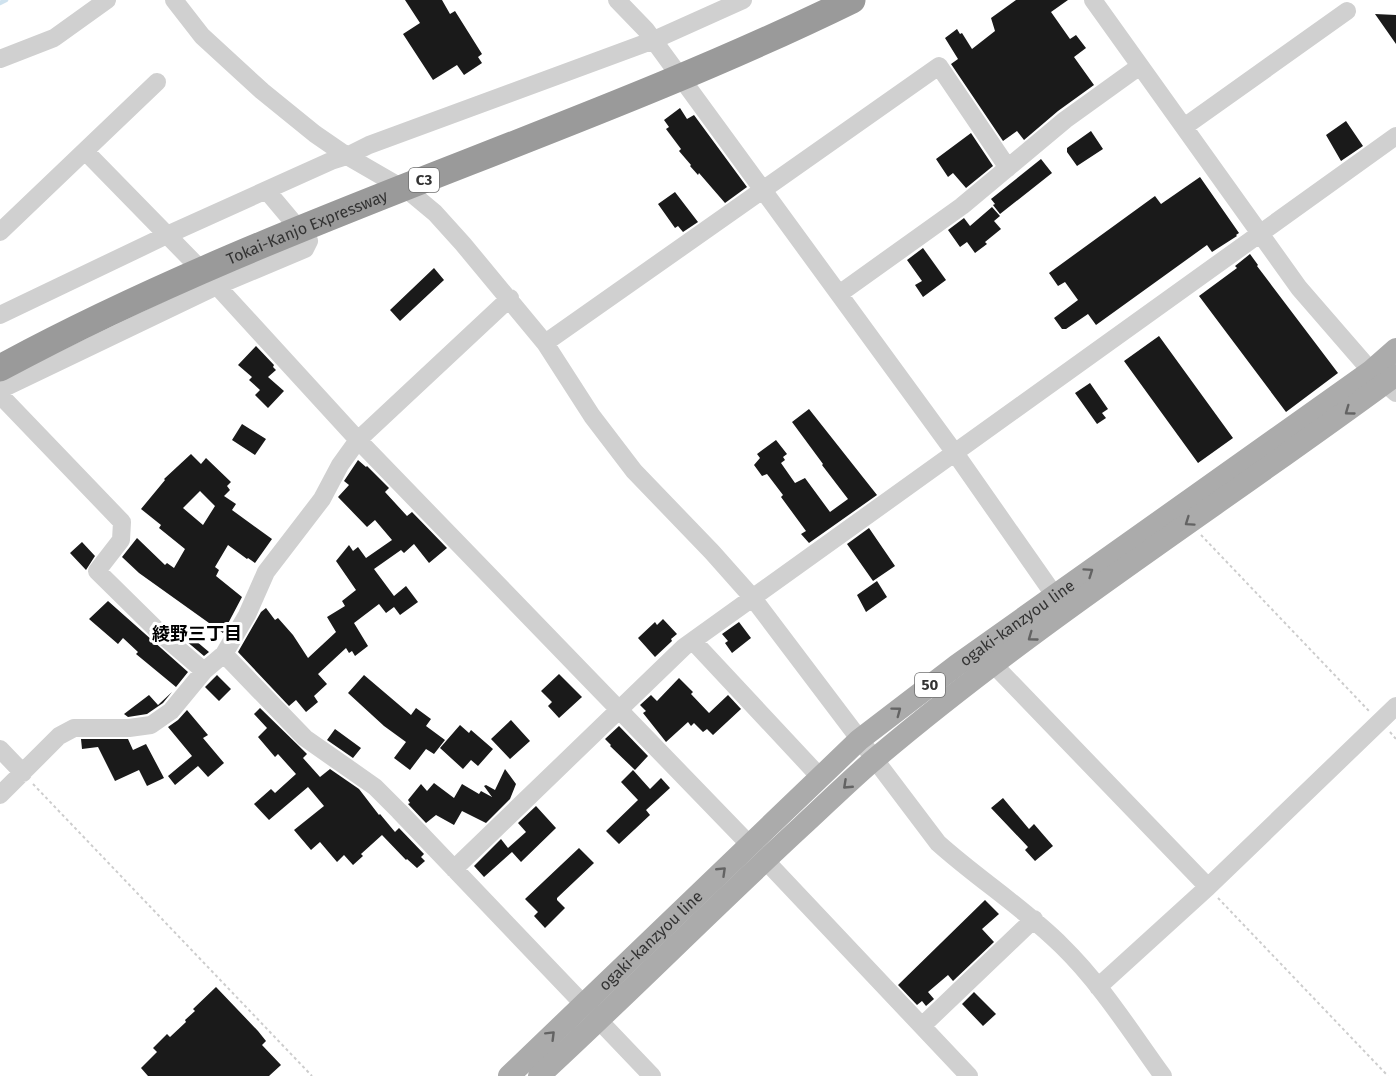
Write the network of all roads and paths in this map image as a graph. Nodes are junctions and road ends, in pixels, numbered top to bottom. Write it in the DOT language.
graph roads {
  1 [pos="107,0"];
  2 [pos="174,0"];
  3 [pos="617,0"];
  4 [pos="744,0"];
  5 [pos="852,0"];
  6 [pos="1093,0"];
  7 [pos="1347,11"];
  8 [pos="654,40"];
  9 [pos="9,54"];
  10 [pos="0,59"];
  11 [pos="1140,66"];
  12 [pos="157,82"];
  13 [pos="1184,127"];
  14 [pos="1396,136"];
  15 [pos="85,151"];
  16 [pos="347,156"];
  17 [pos="1008,168"];
  18 [pos="763,190"];
  19 [pos="267,191"];
  20 [pos="0,232"];
  21 [pos="1260,233"];
  22 [pos="167,235"];
  23 [pos="217,286"];
  24 [pos="839,294"];
  25 [pos="510,298"];
  26 [pos="0,315"];
  27 [pos="545,343"];
  28 [pos="1396,349"];
  29 [pos="0,369"];
  30 [pos="1387,381"];
  31 [pos="0,393"];
  32 [pos="358,440"];
  33 [pos="955,453"];
  34 [pos="1188,522"];
  35 [pos="1055,596"];
  36 [pos="752,597"];
  37 [pos="693,641"];
  38 [pos="224,654"];
  39 [pos="994,665"];
  40 [pos="204,671"];
  41 [pos="1396,706"];
  42 [pos="619,711"];
  43 [pos="1380,722"];
  44 [pos="1396,739"];
  45 [pos="859,740"];
  46 [pos="0,749"];
  47 [pos="874,759"];
  48 [pos="23,773"];
  49 [pos="820,777"];
  50 [pos="0,795"];
  51 [pos="757,852"];
  52 [pos="454,869"];
  53 [pos="1208,887"];
  54 [pos="1034,919"];
  55 [pos="1098,987"];
  56 [pos="583,1004"];
  57 [pos="600,1020"];
  58 [pos="922,1026"];
  59 [pos="312,1076"];
  60 [pos="509,1076"];
  61 [pos="539,1076"];
  62 [pos="652,1076"];
  63 [pos="969,1076"];
  64 [pos="1163,1076"];
  65 [pos="1388,1076"];
  1 -- 9 [label="street"];
  2 -- 16 [label="street"];
  3 -- 8 [label="street"];
  4 -- 8 [label="street"];
  5 -- 29 [label="highway, Tokai-Kanjo Expressway / C3"];
  6 -- 11 [label="street"];
  7 -- 13 [label="street"];
  8 -- 16 [label="street"];
  8 -- 18 [label="street"];
  9 -- 10 [label="street"];
  11 -- 13 [label="street"];
  11 -- 17 [label="street"];
  12 -- 15 [label="street"];
  13 -- 21 [label="street"];
  14 -- 21 [label="street"];
  15 -- 20 [label="street"];
  15 -- 22 [label="street"];
  16 -- 19 [label="street"];
  16 -- 25 [label="street"];
  17 -- 18 [label="street"];
  17 -- 24 [label="street"];
  18 -- 24 [label="street"];
  18 -- 27 [label="street"];
  19 -- 22 [label="street"];
  19 -- 23 [label="street"];
  21 -- 30 [label="street"];
  21 -- 33 [label="street"];
  22 -- 23 [label="street"];
  22 -- 26 [label="street"];
  23 -- 31 [label="street"];
  23 -- 32 [label="street"];
  24 -- 33 [label="street"];
  25 -- 27 [label="street"];
  25 -- 32 [label="street"];
  27 -- 36 [label="street"];
  28 -- 30 [label="main road, ogaki-kanzyou line / 50"];
  30 -- 34 [label="main road, ogaki-kanzyou line / 50, one-way"];
  35 -- 30 [label="main road, ogaki-kanzyou line / 50, one-way"];
  31 -- 40 [label="street"];
  32 -- 38 [label="street"];
  32 -- 42 [label="street"];
  33 -- 35 [label="street"];
  33 -- 36 [label="street"];
  34 -- 39 [label="main road, ogaki-kanzyou line / 50, one-way"];
  34 -- 43 [label="path"];
  45 -- 35 [label="main road, ogaki-kanzyou line / 50, one-way"];
  36 -- 37 [label="street"];
  36 -- 45 [label="street"];
  37 -- 42 [label="street"];
  37 -- 49 [label="street"];
  38 -- 40 [label="street"];
  38 -- 52 [label="street"];
  39 -- 47 [label="main road, ogaki-kanzyou line / 50"];
  39 -- 53 [label="street"];
  40 -- 48 [label="street"];
  41 -- 43 [label="street"];
  42 -- 51 [label="street"];
  42 -- 52 [label="street"];
  43 -- 44 [label="path"];
  43 -- 53 [label="street"];
  45 -- 47 [label="street"];
  45 -- 49 [label="main road, ogaki-kanzyou line / 50"];
  46 -- 48 [label="street"];
  47 -- 51 [label="main road, ogaki-kanzyou line / 50, one-way"];
  47 -- 54 [label="street"];
  48 -- 50 [label="street"];
  48 -- 59 [label="path"];
  49 -- 51 [label="main road, ogaki-kanzyou line / 50"];
  56 -- 51 [label="main road, ogaki-kanzyou line / 50, one-way"];
  51 -- 57 [label="main road, ogaki-kanzyou line / 50"];
  51 -- 58 [label="street"];
  52 -- 56 [label="street"];
  53 -- 55 [label="street"];
  53 -- 65 [label="path"];
  54 -- 55 [label="street"];
  54 -- 58 [label="street"];
  55 -- 64 [label="street"];
  56 -- 57 [label="street"];
  60 -- 56 [label="main road, ogaki-kanzyou line / 50, one-way"];
  57 -- 61 [label="main road, ogaki-kanzyou line / 50"];
  57 -- 62 [label="street"];
  58 -- 63 [label="street"];
}
